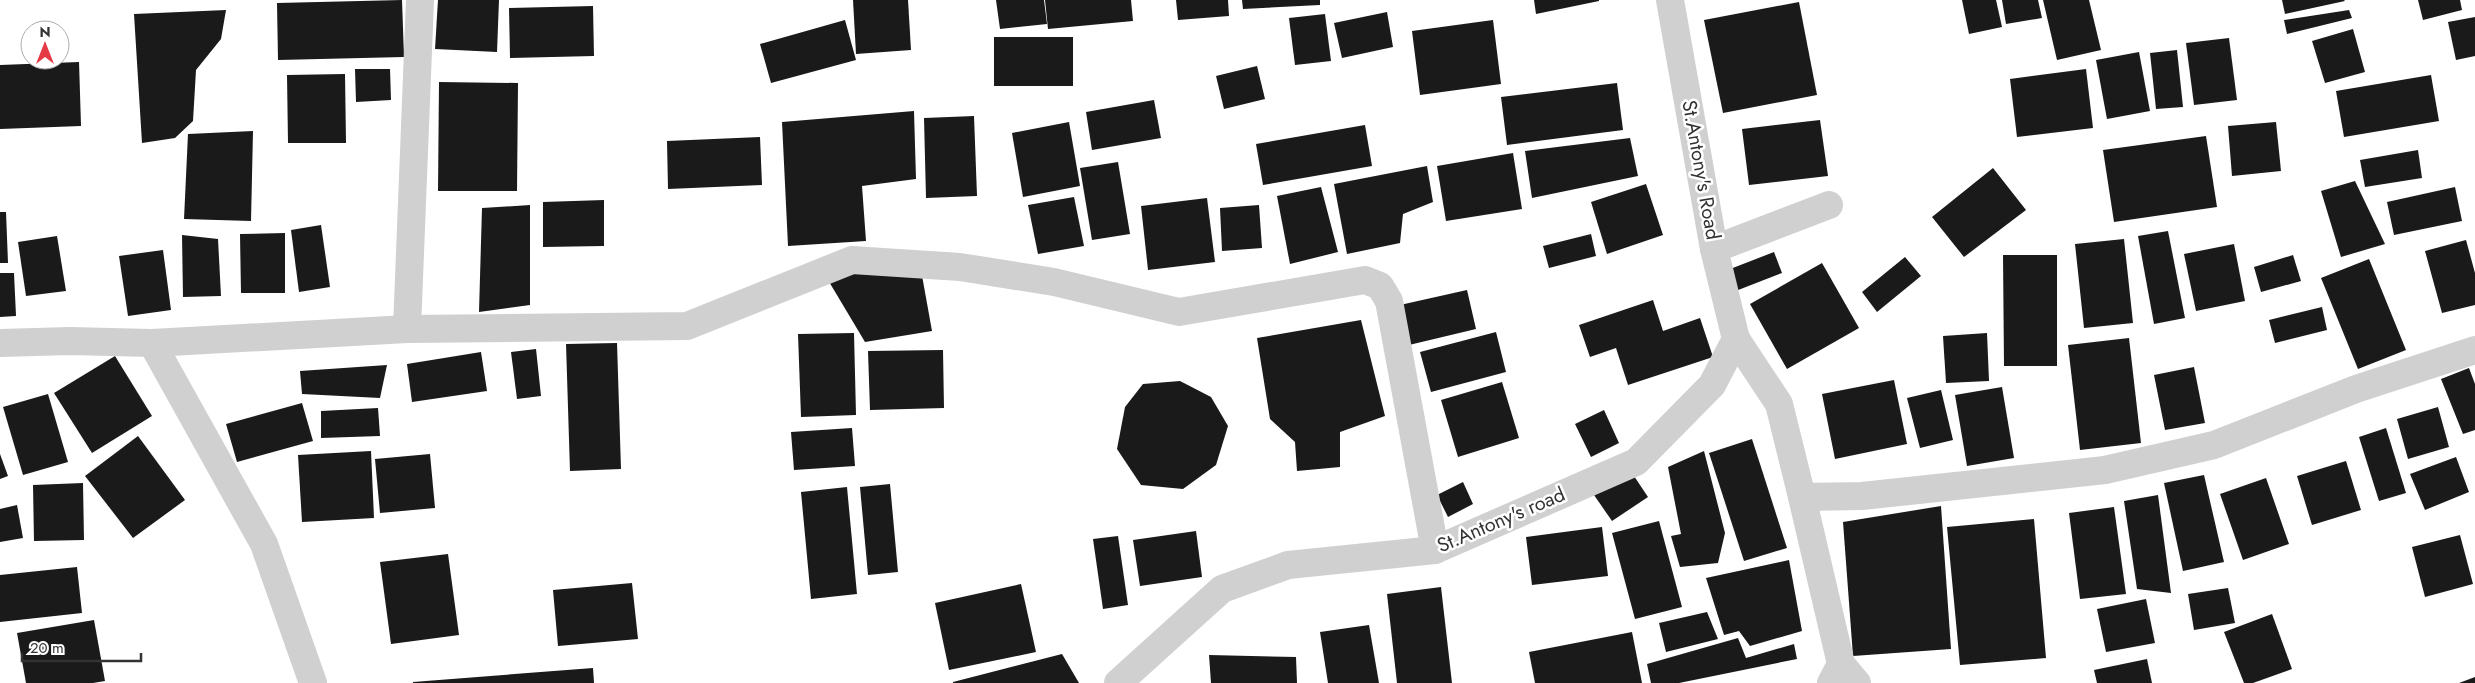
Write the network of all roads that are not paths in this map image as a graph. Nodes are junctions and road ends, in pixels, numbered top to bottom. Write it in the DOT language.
graph roads {
  1 [pos="420,0"];
  2 [pos="1670,0"];
  3 [pos="1829,205"];
  4 [pos="1714,249"];
  5 [pos="407,329"];
  6 [pos="1736,339"];
  7 [pos="0,343"];
  8 [pos="152,343"];
  9 [pos="2475,350"];
  10 [pos="1802,497"];
  11 [pos="1435,550"];
  12 [pos="1843,677"];
  13 [pos="314,683"];
  14 [pos="1118,683"];
  1 -- 5 [label="street"];
  2 -- 4 [label="street, St.Antony's Road"];
  3 -- 4 [label="street, St.Antony's Road"];
  4 -- 6 [label="street, St.Antony's road"];
  5 -- 8 [label="street"];
  5 -- 11 [label="street"];
  6 -- 10 [label="street"];
  6 -- 11 [label="street, St.Antony's road"];
  7 -- 8 [label="street"];
  8 -- 13 [label="street"];
  9 -- 10 [label="street"];
  10 -- 12 [label="street"];
  11 -- 14 [label="street, St.Antony's road"];
}
